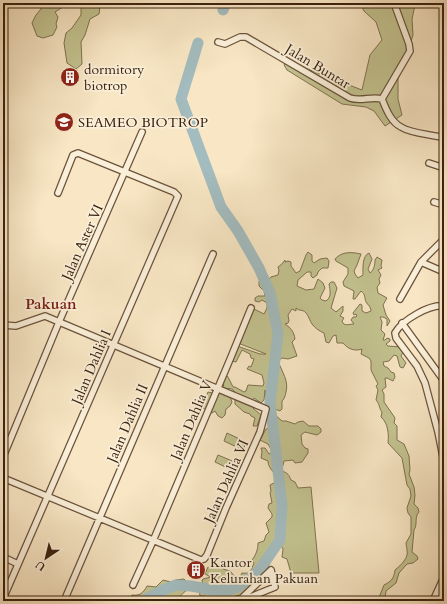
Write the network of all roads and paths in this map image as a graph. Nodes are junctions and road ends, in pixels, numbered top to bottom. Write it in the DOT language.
graph roads {
  1 [pos="394,3"];
  2 [pos="218,42"];
  3 [pos="382,99"];
  4 [pos="142,132"];
  5 [pos="444,138"];
  6 [pos="429,163"];
  7 [pos="444,168"];
  8 [pos="126,172"];
  9 [pos="58,193"];
  10 [pos="434,202"];
  11 [pos="444,205"];
  12 [pos="444,241"];
  13 [pos="213,254"];
  14 [pos="421,262"];
  15 [pos="444,272"];
  16 [pos="400,299"];
  17 [pos="444,306"];
  18 [pos="251,308"];
  19 [pos="59,322"];
  20 [pos="402,324"];
  21 [pos="3,325"];
  22 [pos="114,345"];
  23 [pos="165,366"];
  24 [pos="444,381"];
  25 [pos="218,388"];
  26 [pos="441,431"];
  27 [pos="3,457"];
  28 [pos="444,462"];
  29 [pos="3,478"];
  30 [pos="48,497"];
  31 [pos="99,519"];
  32 [pos="153,541"];
  33 [pos="3,557"];
  34 [pos="18,564"];
  35 [pos="444,576"];
  36 [pos="133,585"];
  37 [pos="3,599"];
  38 [pos="247,599"];
  39 [pos="64,601"];
  40 [pos="232,601"];
  41 [pos="433,601"];
  1 -- 3 [label="street"];
  2 -- 3 [label="street, Jalan Buntar"];
  3 -- 5 [label="street"];
  4 -- 8 [label="street, Jalan Aster VI"];
  6 -- 7 [label="street"];
  8 -- 9 [label="street"];
  8 -- 19 [label="street, Jalan Aster VI"];
  8 -- 22 [label="street, Jalan Dahlia I"];
  10 -- 11 [label="street"];
  12 -- 14 [label="street"];
  13 -- 23 [label="street, Jalan Dahlia II"];
  14 -- 15 [label="street"];
  14 -- 16 [label="street"];
  17 -- 20 [label="street"];
  18 -- 25 [label="street, Jalan Dahlia V"];
  19 -- 21 [label="street"];
  19 -- 22 [label="street"];
  19 -- 27 [label="street, Jalan Aster VI"];
  20 -- 24 [label="street"];
  20 -- 26 [label="street"];
  22 -- 23 [label="street"];
  22 -- 30 [label="street, Jalan Dahlia I"];
  23 -- 25 [label="street"];
  23 -- 31 [label="street, Jalan Dahlia II"];
  25 -- 32 [label="street, Jalan Dahlia V"];
  25 -- 32 [label="street, Jalan Dahlia VI"];
  26 -- 28 [label="street"];
  29 -- 30 [label="street"];
  30 -- 31 [label="street"];
  30 -- 34 [label="street, Jalan Dahlia I"];
  31 -- 32 [label="street"];
  31 -- 39 [label="street, Jalan Dahlia II"];
  32 -- 36 [label="street, Jalan Dahlia V"];
  33 -- 34 [label="street"];
  34 -- 37 [label="street, Jalan Dahlia I"];
  35 -- 41 [label="street"];
  38 -- 38 [label="street"];
  38 -- 40 [label="street"];
}
